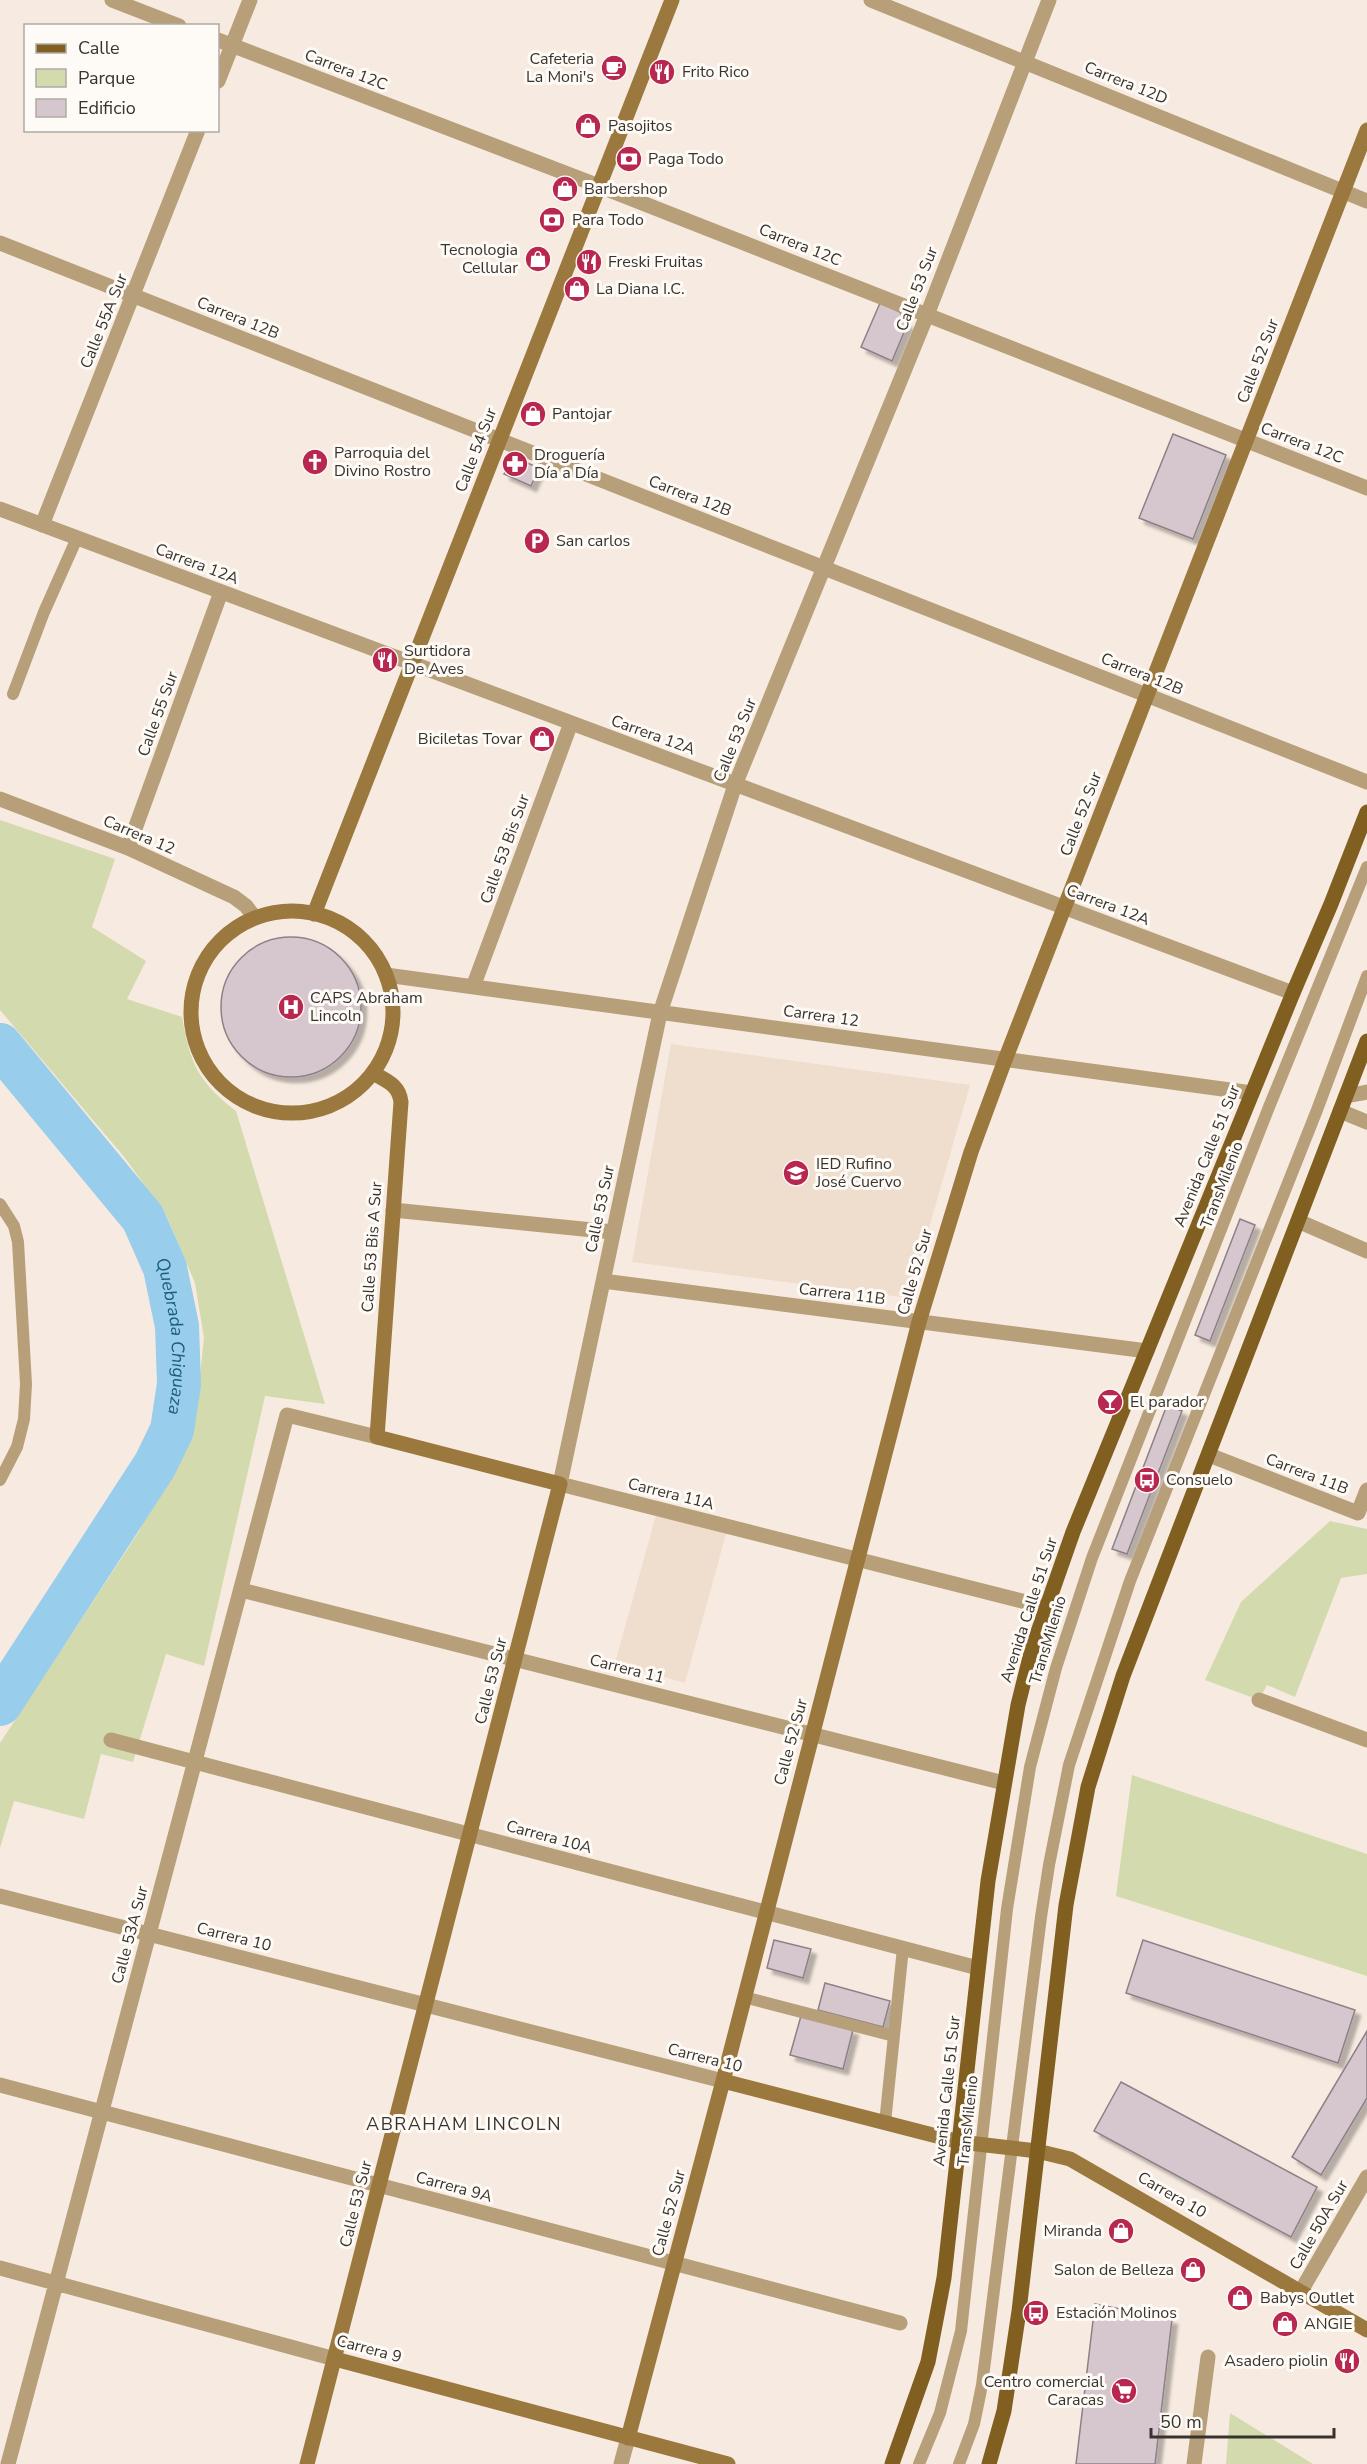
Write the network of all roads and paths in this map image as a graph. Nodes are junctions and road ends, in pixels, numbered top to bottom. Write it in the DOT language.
graph roads {
  1 [pos="112,0"];
  2 [pos="250,0"];
  3 [pos="672,0"];
  4 [pos="871,0"];
  5 [pos="1049,0"];
  6 [pos="173,24"];
  7 [pos="225,43"];
  8 [pos="1025,61"];
  9 [pos="219,76"];
  10 [pos="1367,129"];
  11 [pos="197,132"];
  12 [pos="599,186"];
  13 [pos="1343,191"];
  14 [pos="1367,201"];
  15 [pos="0,243"];
  16 [pos="133,296"];
  17 [pos="927,315"];
  18 [pos="499,440"];
  19 [pos="1246,441"];
  20 [pos="1367,488"];
  21 [pos="0,509"];
  22 [pos="42,525"];
  23 [pos="77,538"];
  24 [pos="824,568"];
  25 [pos="221,592"];
  26 [pos="412,664"];
  27 [pos="13,694"];
  28 [pos="1147,695"];
  29 [pos="571,723"];
  30 [pos="1367,782"];
  31 [pos="735,785"];
  32 [pos="0,799"];
  33 [pos="1367,812"];
  34 [pos="128,848"];
  35 [pos="1367,867"];
  36 [pos="1064,908"];
  37 [pos="314,914"];
  38 [pos="255,918"];
  39 [pos="386,975"];
  40 [pos="1367,976"];
  41 [pos="473,987"];
  42 [pos="1293,993"];
  43 [pos="660,1013"];
  44 [pos="1367,1041"];
  45 [pos="1005,1060"];
  46 [pos="373,1073"];
  47 [pos="1367,1092"];
  48 [pos="1252,1093"];
  49 [pos="1346,1096"];
  50 [pos="1340,1111"];
  51 [pos="1367,1122"];
  52 [pos="0,1204"];
  53 [pos="393,1210"];
  54 [pos="1298,1221"];
  55 [pos="613,1232"];
  56 [pos="1367,1251"];
  57 [pos="603,1281"];
  58 [pos="919,1322"];
  59 [pos="1147,1351"];
  60 [pos="287,1414"];
  61 [pos="377,1437"];
  62 [pos="1209,1455"];
  63 [pos="0,1480"];
  64 [pos="560,1484"];
  65 [pos="1367,1490"];
  66 [pos="857,1559"];
  67 [pos="241,1590"];
  68 [pos="1046,1607"];
  69 [pos="515,1660"];
  70 [pos="1259,1700"];
  71 [pos="812,1734"];
  72 [pos="111,1740"];
  73 [pos="1367,1740"];
  74 [pos="195,1762"];
  75 [pos="1004,1783"];
  76 [pos="470,1834"];
  77 [pos="0,1896"];
  78 [pos="766,1912"];
  79 [pos="149,1934"];
  80 [pos="903,1948"];
  81 [pos="978,1968"];
  82 [pos="744,1998"];
  83 [pos="426,2005"];
  84 [pos="894,2036"];
  85 [pos="723,2081"];
  86 [pos="0,2085"];
  87 [pos="102,2112"];
  88 [pos="885,2123"];
  89 [pos="960,2142"];
  90 [pos="982,2145"];
  91 [pos="1013,2148"];
  92 [pos="1037,2151"];
  93 [pos="1367,2176"];
  94 [pos="380,2186"];
  95 [pos="674,2263"];
  96 [pos="0,2268"];
  97 [pos="56,2283"];
  98 [pos="1301,2291"];
  99 [pos="900,2323"];
  100 [pos="1367,2330"];
  101 [pos="1208,2357"];
  102 [pos="335,2359"];
  103 [pos="628,2438"];
  104 [pos="10,2462"];
  105 [pos="307,2464"];
  106 [pos="621,2464"];
  107 [pos="728,2464"];
  108 [pos="892,2464"];
  109 [pos="919,2464"];
  110 [pos="959,2464"];
  111 [pos="989,2464"];
  112 [pos="1194,2464"];
  1 -- 6 [label="street"];
  2 -- 7 [label="street"];
  3 -- 12 [label="street, Calle 54 Sur"];
  4 -- 8 [label="street, Carrera 12D"];
  5 -- 8 [label="street, Calle 53 Sur"];
  7 -- 9 [label="street"];
  7 -- 12 [label="street, Carrera 12C"];
  8 -- 13 [label="street, Carrera 12D"];
  8 -- 17 [label="street, Calle 53 Sur"];
  10 -- 13 [label="street, Calle 52 Sur"];
  11 -- 16 [label="street, Calle 55A Sur"];
  12 -- 17 [label="street, Carrera 12C"];
  12 -- 18 [label="street, Calle 54 Sur"];
  13 -- 14 [label="street, Carrera 12D"];
  13 -- 19 [label="street, Calle 52 Sur"];
  15 -- 16 [label="street, Carrera 12B"];
  16 -- 18 [label="street, Carrera 12B"];
  16 -- 22 [label="street, Calle 55A Sur"];
  17 -- 19 [label="street, Carrera 12C"];
  17 -- 24 [label="street, Calle 53 Sur"];
  18 -- 24 [label="street, Carrera 12B"];
  18 -- 26 [label="street, Calle 54 Sur"];
  19 -- 20 [label="street, Carrera 12C"];
  19 -- 28 [label="street, Calle 52 Sur"];
  21 -- 22 [label="street, Carrera 12A"];
  22 -- 23 [label="street, Carrera 12A"];
  23 -- 25 [label="street, Carrera 12A"];
  23 -- 27 [label="lane"];
  24 -- 28 [label="street, Carrera 12B"];
  24 -- 31 [label="street, Calle 53 Sur"];
  25 -- 26 [label="street, Carrera 12A"];
  25 -- 34 [label="street, Calle 55 Sur"];
  26 -- 29 [label="street, Carrera 12A"];
  26 -- 37 [label="street, Calle 54 Sur"];
  28 -- 30 [label="street, Carrera 12B"];
  28 -- 36 [label="street, Calle 52 Sur"];
  29 -- 31 [label="street, Carrera 12A"];
  29 -- 41 [label="street, Calle 53 Bis Sur"];
  31 -- 36 [label="street, Carrera 12A"];
  31 -- 43 [label="street, Calle 53 Sur"];
  32 -- 34 [label="street, Carrera 12"];
  33 -- 42 [label="main road, Avenida Calle 51 Sur"];
  34 -- 38 [label="street, Carrera 12"];
  35 -- 90 [label="lane, TransMilenio"];
  36 -- 42 [label="street, Carrera 12A"];
  36 -- 45 [label="street, Calle 52 Sur"];
  37 -- 38 [label="street"];
  37 -- 39 [label="street"];
  38 -- 46 [label="street"];
  39 -- 41 [label="street, Carrera 12"];
  39 -- 46 [label="street"];
  40 -- 91 [label="lane"];
  41 -- 43 [label="street, Carrera 12"];
  42 -- 48 [label="main road, Avenida Calle 51 Sur"];
  43 -- 45 [label="street, Carrera 12"];
  43 -- 55 [label="street, Calle 53 Sur"];
  44 -- 49 [label="main road"];
  45 -- 48 [label="street, Carrera 12"];
  45 -- 58 [label="street, Calle 52 Sur"];
  46 -- 53 [label="street, Calle 53 Bis A Sur"];
  47 -- 49 [label="street"];
  48 -- 59 [label="main road, Avenida Calle 51 Sur"];
  49 -- 50 [label="main road"];
  50 -- 51 [label="street"];
  50 -- 54 [label="main road"];
  52 -- 63 [label="lane"];
  53 -- 55 [label="street"];
  53 -- 61 [label="street, Calle 53 Bis A Sur"];
  54 -- 56 [label="street"];
  54 -- 62 [label="main road"];
  55 -- 57 [label="street, Calle 53 Sur"];
  57 -- 58 [label="street, Carrera 11B"];
  57 -- 64 [label="street, Calle 53 Sur"];
  58 -- 59 [label="street, Carrera 11B"];
  58 -- 66 [label="street, Calle 52 Sur"];
  59 -- 68 [label="main road, Avenida Calle 51 Sur"];
  60 -- 61 [label="street, Carrera 11A"];
  60 -- 67 [label="street, Calle 53A Sur"];
  61 -- 64 [label="street, Carrera 11A"];
  62 -- 65 [label="street, Carrera 11B"];
  62 -- 92 [label="main road"];
  64 -- 66 [label="street, Carrera 11A"];
  64 -- 69 [label="street, Calle 53 Sur"];
  66 -- 68 [label="street, Carrera 11A"];
  66 -- 71 [label="street, Calle 52 Sur"];
  67 -- 69 [label="street, Carrera 11"];
  67 -- 74 [label="street, Calle 53A Sur"];
  68 -- 75 [label="main road, Avenida Calle 51 Sur"];
  69 -- 71 [label="street, Carrera 11"];
  69 -- 76 [label="street, Calle 53 Sur"];
  70 -- 73 [label="street"];
  71 -- 75 [label="street, Carrera 11"];
  71 -- 78 [label="street, Calle 52 Sur"];
  72 -- 74 [label="street, Carrera 10A"];
  74 -- 76 [label="street, Carrera 10A"];
  74 -- 79 [label="street, Calle 53A Sur"];
  75 -- 81 [label="main road, Avenida Calle 51 Sur"];
  76 -- 78 [label="street, Carrera 10A"];
  76 -- 83 [label="street, Calle 53 Sur"];
  77 -- 79 [label="street, Carrera 10"];
  78 -- 80 [label="street, Carrera 10A"];
  78 -- 82 [label="street, Calle 52 Sur"];
  79 -- 83 [label="street, Carrera 10"];
  79 -- 87 [label="street, Calle 53A Sur"];
  80 -- 81 [label="street, Carrera 10A"];
  80 -- 84 [label="lane"];
  81 -- 89 [label="main road, Avenida Calle 51 Sur"];
  82 -- 84 [label="lane"];
  82 -- 85 [label="street, Calle 52 Sur"];
  83 -- 85 [label="street, Carrera 10"];
  83 -- 94 [label="street, Calle 53 Sur"];
  84 -- 88 [label="lane"];
  85 -- 88 [label="street, Carrera 10"];
  85 -- 95 [label="street, Calle 52 Sur"];
  86 -- 87 [label="street, Carrera 9A"];
  87 -- 94 [label="street, Carrera 9A"];
  87 -- 97 [label="street, Calle 53A Sur"];
  88 -- 89 [label="street, Carrera 10"];
  89 -- 90 [label="street, Carrera 10"];
  89 -- 108 [label="main road, Avenida Calle 51 Sur"];
  90 -- 91 [label="street, Carrera 10"];
  90 -- 109 [label="lane, TransMilenio"];
  91 -- 92 [label="street, Carrera 10"];
  91 -- 110 [label="lane"];
  92 -- 98 [label="street, Carrera 10"];
  92 -- 111 [label="main road"];
  93 -- 98 [label="street, Calle 50A Sur"];
  94 -- 95 [label="street, Carrera 9A"];
  94 -- 102 [label="street, Calle 53 Sur"];
  95 -- 99 [label="street, Carrera 9A"];
  95 -- 103 [label="street, Calle 52 Sur"];
  96 -- 97 [label="street, Carrera 9"];
  97 -- 102 [label="street, Carrera 9"];
  97 -- 104 [label="street, Calle 53A Sur"];
  98 -- 100 [label="street, Carrera 10"];
  101 -- 112 [label="street"];
  102 -- 103 [label="street, Carrera 9"];
  102 -- 105 [label="street, Calle 53 Sur"];
  103 -- 106 [label="street, Calle 52 Sur"];
  103 -- 107 [label="street, Carrera 9"];
}
